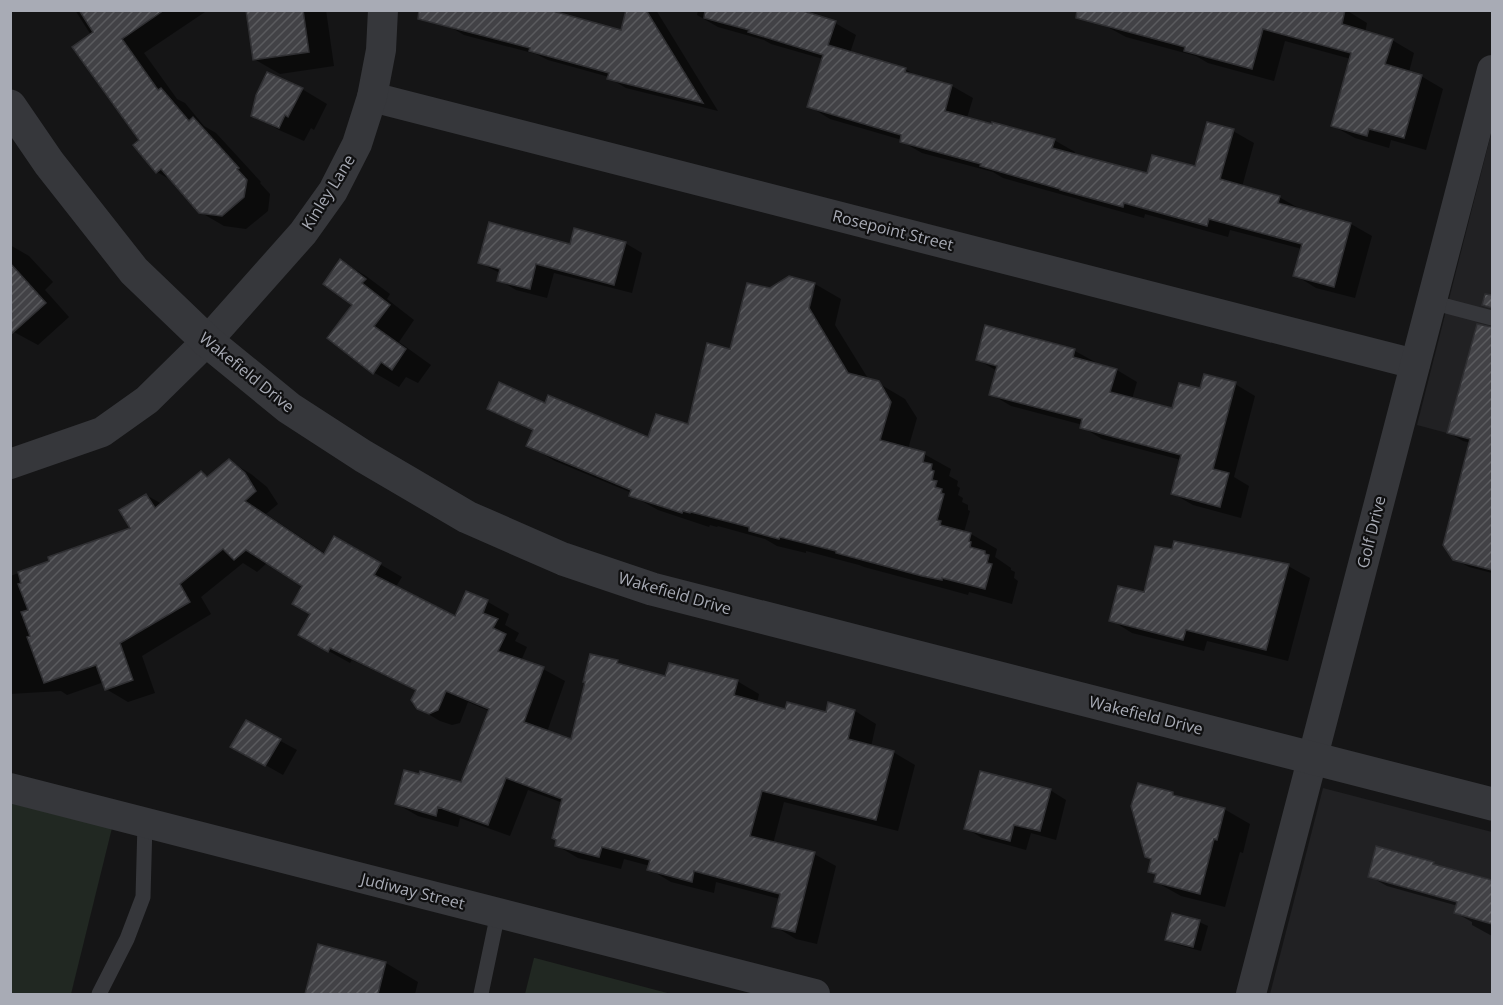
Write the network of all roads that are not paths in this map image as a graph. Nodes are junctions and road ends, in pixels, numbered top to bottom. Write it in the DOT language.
graph roads {
  1 [pos="383,10"];
  2 [pos="1492,70"];
  3 [pos="372,97"];
  4 [pos="10,106"];
  5 [pos="1488,106"];
  6 [pos="1431,302"];
  7 [pos="1492,318"];
  8 [pos="207,341"];
  9 [pos="1414,364"];
  10 [pos="10,464"];
  11 [pos="1313,758"];
  12 [pos="10,788"];
  13 [pos="1492,804"];
  14 [pos="145,823"];
  15 [pos="498,913"];
  16 [pos="99,994"];
  17 [pos="481,994"];
  18 [pos="816,994"];
  19 [pos="1251,994"];
  1 -- 3 [label="street, Kinley Lane"];
  2 -- 5 [label="street, Golf Drive"];
  3 -- 8 [label="street, Kinley Lane"];
  3 -- 9 [label="street, Rosepoint Street"];
  4 -- 8 [label="street, Wakefield Drive"];
  5 -- 6 [label="street, Golf Drive"];
  6 -- 7 [label="lane"];
  6 -- 9 [label="street, Golf Drive"];
  8 -- 10 [label="street, Kinley Lane"];
  8 -- 11 [label="street, Wakefield Drive"];
  9 -- 11 [label="street, Golf Drive"];
  11 -- 13 [label="street, Wakefield Drive"];
  11 -- 19 [label="street, Golf Drive"];
  12 -- 14 [label="street, Judiway Street"];
  14 -- 15 [label="street, Judiway Street"];
  14 -- 16 [label="lane"];
  15 -- 17 [label="lane"];
  15 -- 18 [label="street, Judiway Street"];
}
